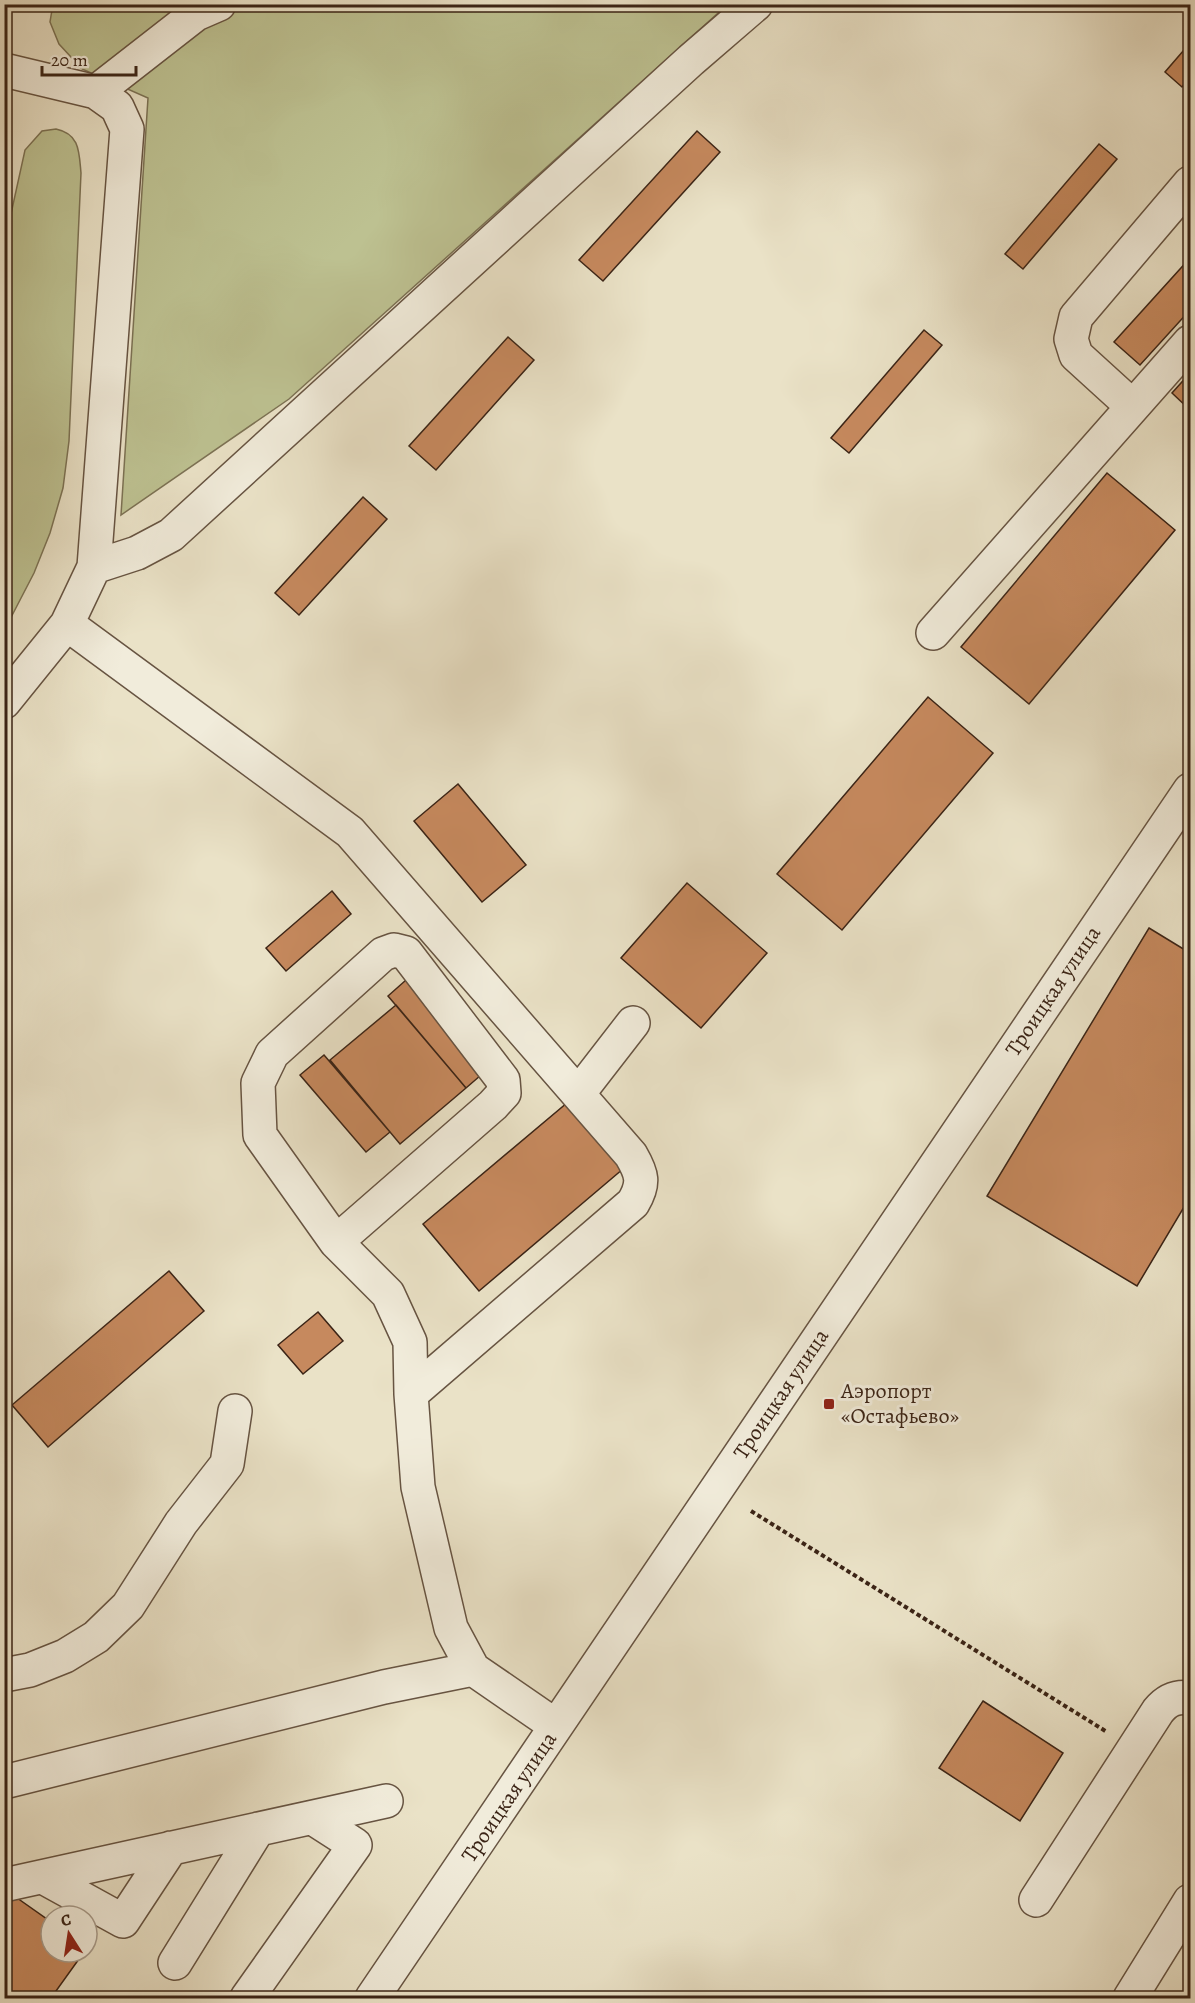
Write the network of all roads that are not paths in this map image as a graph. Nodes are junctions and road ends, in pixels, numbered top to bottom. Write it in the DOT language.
graph roads {
  1 [pos="219,4"];
  2 [pos="756,4"];
  3 [pos="4,70"];
  4 [pos="96,92"];
  5 [pos="1191,183"];
  6 [pos="1191,342"];
  7 [pos="1132,406"];
  8 [pos="94,567"];
  9 [pos="68,624"];
  10 [pos="933,633"];
  11 [pos="4,702"];
  12 [pos="1191,790"];
  13 [pos="633,1023"];
  14 [pos="578,1094"];
  15 [pos="336,1242"];
  16 [pos="411,1394"];
  17 [pos="235,1411"];
  18 [pos="473,1669"];
  19 [pos="4,1675"];
  20 [pos="1191,1698"];
  21 [pos="556,1726"];
  22 [pos="4,1782"];
  23 [pos="386,1801"];
  24 [pos="313,1818"];
  25 [pos="258,1829"];
  26 [pos="171,1848"];
  27 [pos="43,1877"];
  28 [pos="4,1885"];
  29 [pos="1036,1900"];
  30 [pos="1191,1901"];
  31 [pos="175,1964"];
  32 [pos="247,1998"];
  33 [pos="372,1998"];
  34 [pos="1130,1998"];
  1 -- 4 [label="street"];
  2 -- 8 [label="street"];
  3 -- 4 [label="street"];
  4 -- 8 [label="street"];
  5 -- 7 [label="street"];
  6 -- 7 [label="street"];
  7 -- 10 [label="street"];
  8 -- 9 [label="street"];
  9 -- 11 [label="street"];
  9 -- 14 [label="street"];
  12 -- 21 [label="street, Троицкая улица"];
  13 -- 14 [label="street"];
  14 -- 16 [label="street"];
  15 -- 15 [label="street"];
  15 -- 16 [label="street"];
  16 -- 18 [label="street"];
  17 -- 19 [label="street"];
  18 -- 21 [label="street"];
  18 -- 22 [label="street"];
  20 -- 29 [label="street"];
  21 -- 33 [label="street, Троицкая улица"];
  23 -- 24 [label="street"];
  24 -- 25 [label="street"];
  24 -- 32 [label="street"];
  25 -- 26 [label="street"];
  25 -- 31 [label="street"];
  26 -- 27 [label="street"];
  26 -- 27 [label="street"];
  27 -- 28 [label="street"];
  30 -- 34 [label="street"];
}
